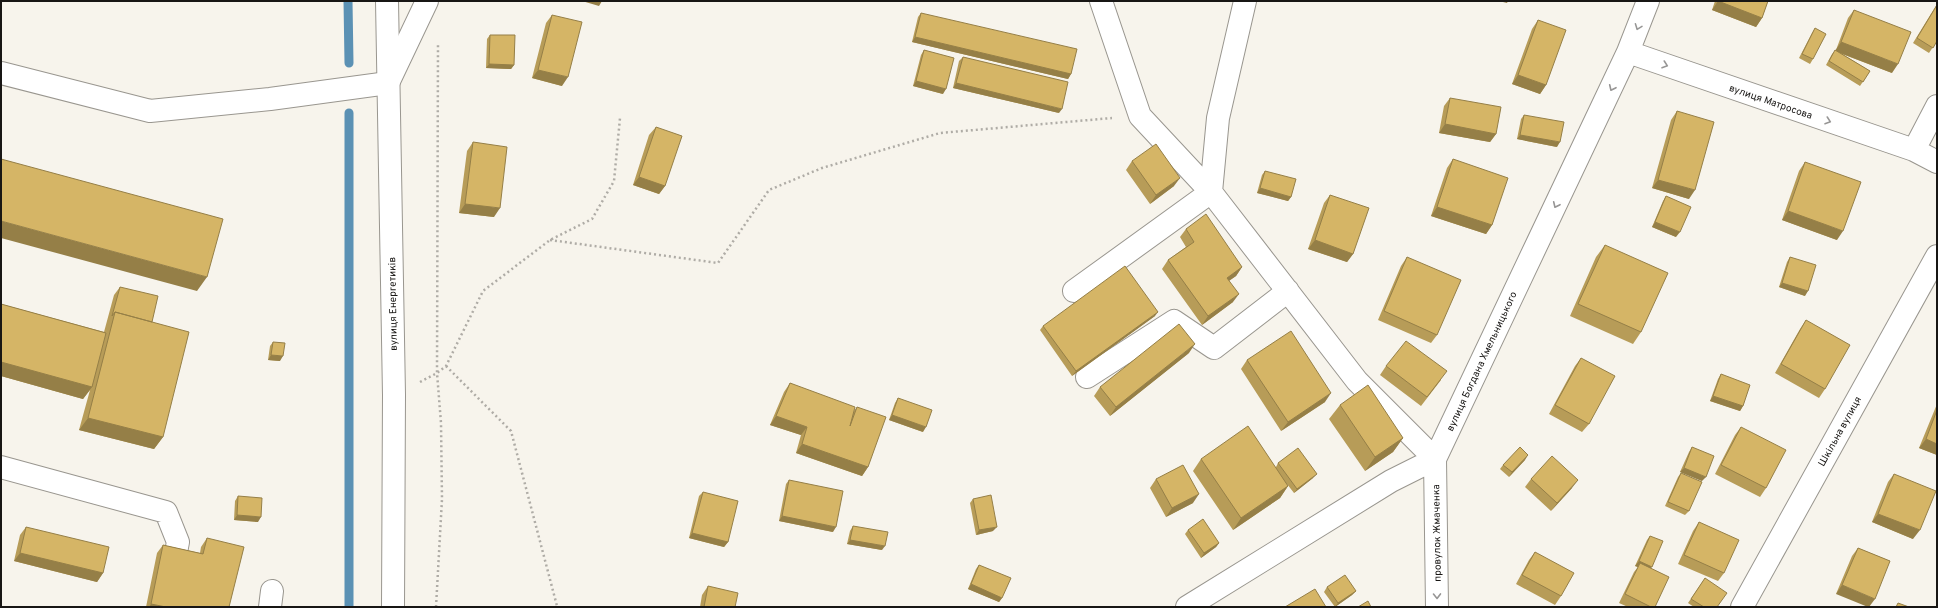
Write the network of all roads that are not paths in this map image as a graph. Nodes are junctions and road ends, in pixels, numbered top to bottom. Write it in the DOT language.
graph roads {
  1 [pos="387,1"];
  2 [pos="427,1"];
  3 [pos="1101,1"];
  4 [pos="1245,1"];
  5 [pos="1648,1"];
  6 [pos="1628,52"];
  7 [pos="1,73"];
  8 [pos="388,83"];
  9 [pos="1937,106"];
  10 [pos="1914,150"];
  11 [pos="1937,162"];
  12 [pos="1211,192"];
  13 [pos="1937,256"];
  14 [pos="1074,291"];
  15 [pos="1288,291"];
  16 [pos="1087,377"];
  17 [pos="1435,458"];
  18 [pos="1,467"];
  19 [pos="165,607"];
  20 [pos="393,607"];
  21 [pos="1187,607"];
  22 [pos="1437,607"];
  23 [pos="1742,607"];
  1 -- 8 [label="street, вулиця Енергетиків"];
  2 -- 8 [label="street"];
  3 -- 12 [label="street"];
  4 -- 12 [label="street"];
  5 -- 6 [label="street, вулиця Богдана Хмельницького, one-way"];
  6 -- 10 [label="street, вулиця Матросова, one-way"];
  6 -- 17 [label="street, вулиця Богдана Хмельницького, one-way"];
  7 -- 8 [label="street"];
  8 -- 20 [label="street, вулиця Енергетиків"];
  9 -- 10 [label="street"];
  10 -- 11 [label="street, вулиця Матросова"];
  12 -- 14 [label="street"];
  12 -- 15 [label="street"];
  13 -- 23 [label="street, Шкільна вулиця"];
  15 -- 16 [label="street"];
  15 -- 17 [label="street"];
  17 -- 21 [label="street"];
  17 -- 22 [label="street, провулок Жмаченка, one-way"];
  18 -- 19 [label="street"];
}
